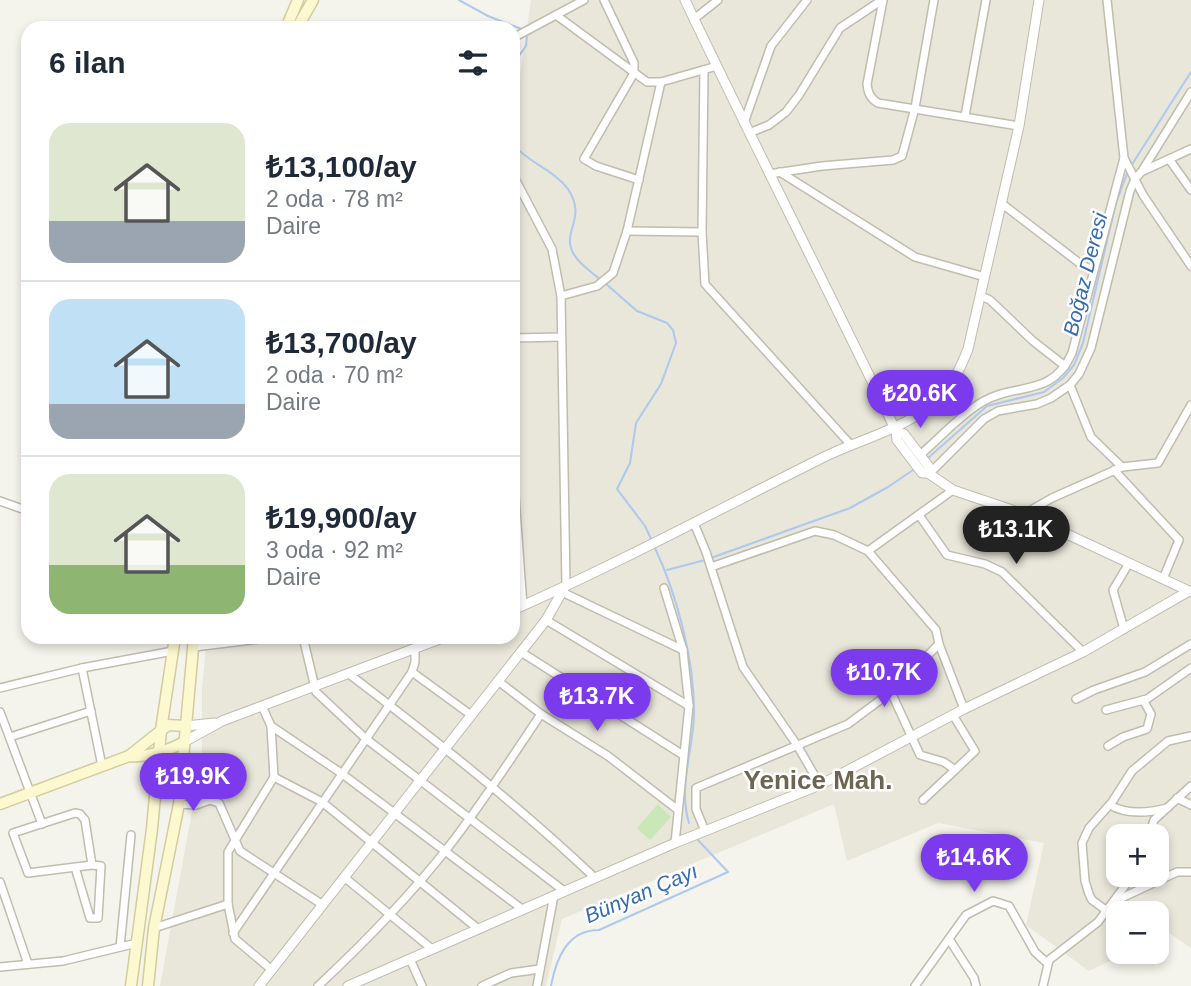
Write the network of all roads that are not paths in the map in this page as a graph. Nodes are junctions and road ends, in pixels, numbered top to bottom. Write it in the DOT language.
graph roads {
  1 [pos="299,0"];
  2 [pos="313,0"];
  3 [pos="584,0"];
  4 [pos="604,0"];
  5 [pos="685,0"];
  6 [pos="718,0"];
  7 [pos="807,0"];
  8 [pos="882,0"];
  9 [pos="934,0"];
  10 [pos="986,0"];
  11 [pos="1039,0"];
  12 [pos="1107,0"];
  13 [pos="556,15"];
  14 [pos="694,19"];
  15 [pos="289,21"];
  16 [pos="301,21"];
  17 [pos="520,34"];
  18 [pos="717,66"];
  19 [pos="704,70"];
  20 [pos="634,73"];
  21 [pos="661,82"];
  22 [pos="1191,92"];
  23 [pos="915,108"];
  24 [pos="965,117"];
  25 [pos="744,123"];
  26 [pos="1019,126"];
  27 [pos="749,133"];
  28 [pos="1191,149"];
  29 [pos="1169,159"];
  30 [pos="1125,161"];
  31 [pos="1142,171"];
  32 [pos="779,172"];
  33 [pos="769,174"];
  34 [pos="1133,176"];
  35 [pos="639,180"];
  36 [pos="520,188"];
  37 [pos="1191,190"];
  38 [pos="1002,203"];
  39 [pos="627,231"];
  40 [pos="702,232"];
  41 [pos="1188,256"];
  42 [pos="1191,266"];
  43 [pos="1092,270"];
  44 [pos="985,276"];
  45 [pos="561,296"];
  46 [pos="981,296"];
  47 [pos="562,337"];
  48 [pos="520,338"];
  49 [pos="1065,366"];
  50 [pos="1070,385"];
  51 [pos="1191,405"];
  52 [pos="895,429"];
  53 [pos="850,444"];
  54 [pos="919,458"];
  55 [pos="1118,468"];
  56 [pos="927,472"];
  57 [pos="953,491"];
  58 [pos="0,501"];
  59 [pos="21,508"];
  60 [pos="1024,514"];
  61 [pos="919,515"];
  62 [pos="694,523"];
  63 [pos="868,551"];
  64 [pos="1129,563"];
  65 [pos="520,565"];
  66 [pos="710,565"];
  67 [pos="1163,579"];
  68 [pos="663,588"];
  69 [pos="564,589"];
  70 [pos="1190,592"];
  71 [pos="523,606"];
  72 [pos="520,607"];
  73 [pos="546,620"];
  74 [pos="1124,629"];
  75 [pos="174,644"];
  76 [pos="194,644"];
  77 [pos="305,644"];
  78 [pos="428,644"];
  79 [pos="939,644"];
  80 [pos="1191,644"];
  81 [pos="415,649"];
  82 [pos="173,650"];
  83 [pos="683,650"];
  84 [pos="521,652"];
  85 [pos="1083,652"];
  86 [pos="82,668"];
  87 [pos="1191,668"];
  88 [pos="873,670"];
  89 [pos="412,672"];
  90 [pos="349,674"];
  91 [pos="498,681"];
  92 [pos="314,687"];
  93 [pos="0,688"];
  94 [pos="891,692"];
  95 [pos="1076,699"];
  96 [pos="1143,700"];
  97 [pos="389,705"];
  98 [pos="262,706"];
  99 [pos="689,706"];
  100 [pos="964,709"];
  101 [pos="1106,710"];
  102 [pos="91,711"];
  103 [pos="0,712"];
  104 [pos="541,714"];
  105 [pos="471,715"];
  106 [pos="953,715"];
  107 [pos="222,722"];
  108 [pos="186,726"];
  109 [pos="271,726"];
  110 [pos="161,730"];
  111 [pos="1191,736"];
  112 [pos="10,737"];
  113 [pos="913,737"];
  114 [pos="365,738"];
  115 [pos="184,742"];
  116 [pos="797,745"];
  117 [pos="1108,746"];
  118 [pos="446,749"];
  119 [pos="159,751"];
  120 [pos="683,755"];
  121 [pos="129,756"];
  122 [pos="102,766"];
  123 [pos="955,769"];
  124 [pos="341,772"];
  125 [pos="274,777"];
  126 [pos="420,780"];
  127 [pos="820,785"];
  128 [pos="493,786"];
  129 [pos="1191,786"];
  130 [pos="32,793"];
  131 [pos="1177,798"];
  132 [pos="923,800"];
  133 [pos="322,802"];
  134 [pos="0,804"];
  135 [pos="178,804"];
  136 [pos="1110,805"];
  137 [pos="1191,805"];
  138 [pos="1167,807"];
  139 [pos="678,810"];
  140 [pos="395,812"];
  141 [pos="470,818"];
  142 [pos="42,824"];
  143 [pos="1153,824"];
  144 [pos="704,831"];
  145 [pos="131,835"];
  146 [pos="235,840"];
  147 [pos="675,843"];
  148 [pos="371,844"];
  149 [pos="444,852"];
  150 [pos="92,865"];
  151 [pos="75,867"];
  152 [pos="273,872"];
  153 [pos="1191,872"];
  154 [pos="344,877"];
  155 [pos="595,878"];
  156 [pos="419,881"];
  157 [pos="0,882"];
  158 [pos="1124,887"];
  159 [pos="564,891"];
  160 [pos="554,895"];
  161 [pos="3,897"];
  162 [pos="1114,901"];
  163 [pos="228,904"];
  164 [pos="323,905"];
  165 [pos="522,909"];
  166 [pos="1106,910"];
  167 [pos="390,913"];
  168 [pos="1106,914"];
  169 [pos="154,928"];
  170 [pos="477,928"];
  171 [pos="233,933"];
  172 [pos="948,939"];
  173 [pos="137,943"];
  174 [pos="120,947"];
  175 [pos="432,949"];
  176 [pos="410,959"];
  177 [pos="1047,963"];
  178 [pos="28,964"];
  179 [pos="0,967"];
  180 [pos="540,969"];
  181 [pos="272,970"];
  182 [pos="363,983"];
  183 [pos="131,986"];
  184 [pos="148,986"];
  185 [pos="260,986"];
  186 [pos="318,986"];
  187 [pos="348,986"];
  188 [pos="422,986"];
  189 [pos="482,986"];
  190 [pos="537,986"];
  191 [pos="915,986"];
  192 [pos="976,986"];
  193 [pos="1043,986"];
  1 -- 15 [label="main road"];
  2 -- 16 [label="main road"];
  3 -- 13 [label="street"];
  4 -- 20 [label="street"];
  5 -- 14 [label="street"];
  6 -- 14 [label="street"];
  7 -- 25 [label="street"];
  8 -- 23 [label="street"];
  8 -- 27 [label="street"];
  9 -- 23 [label="street"];
  10 -- 24 [label="street"];
  11 -- 26 [label="street"];
  12 -- 30 [label="street"];
  13 -- 17 [label="street"];
  13 -- 20 [label="street"];
  14 -- 18 [label="street"];
  18 -- 19 [label="street"];
  18 -- 25 [label="street"];
  19 -- 21 [label="street"];
  19 -- 40 [label="street"];
  20 -- 21 [label="street"];
  20 -- 35 [label="street"];
  21 -- 35 [label="street"];
  22 -- 31 [label="street"];
  23 -- 24 [label="street"];
  23 -- 32 [label="street"];
  24 -- 26 [label="street"];
  25 -- 27 [label="street"];
  26 -- 38 [label="street"];
  27 -- 33 [label="street"];
  28 -- 29 [label="street"];
  29 -- 31 [label="street"];
  29 -- 37 [label="street"];
  30 -- 34 [label="street"];
  30 -- 43 [label="street"];
  31 -- 34 [label="street"];
  32 -- 33 [label="street"];
  32 -- 44 [label="street"];
  33 -- 52 [label="street"];
  34 -- 41 [label="street"];
  34 -- 50 [label="street"];
  35 -- 39 [label="street"];
  36 -- 45 [label="street"];
  38 -- 43 [label="street"];
  38 -- 44 [label="street"];
  39 -- 40 [label="street"];
  39 -- 45 [label="street"];
  40 -- 53 [label="street"];
  41 -- 42 [label="street"];
  43 -- 49 [label="street"];
  44 -- 46 [label="street"];
  45 -- 47 [label="street"];
  46 -- 49 [label="street"];
  46 -- 52 [label="street"];
  47 -- 48 [label="street"];
  47 -- 69 [label="street"];
  49 -- 54 [label="street"];
  50 -- 55 [label="street"];
  50 -- 56 [label="street"];
  51 -- 55 [label="street"];
  52 -- 53 [label="street"];
  52 -- 54 [label="street"];
  53 -- 62 [label="street"];
  54 -- 56 [label="street"];
  55 -- 60 [label="street"];
  55 -- 67 [label="street"];
  56 -- 57 [label="street"];
  57 -- 60 [label="street"];
  57 -- 61 [label="street"];
  58 -- 59 [label="street"];
  60 -- 64 [label="street"];
  61 -- 63 [label="street"];
  61 -- 85 [label="street"];
  62 -- 66 [label="street"];
  62 -- 69 [label="street"];
  63 -- 66 [label="street"];
  63 -- 79 [label="street"];
  64 -- 67 [label="street"];
  64 -- 74 [label="street"];
  65 -- 71 [label="street"];
  66 -- 116 [label="street"];
  67 -- 70 [label="street"];
  68 -- 83 [label="street"];
  69 -- 71 [label="street"];
  69 -- 73 [label="street"];
  69 -- 83 [label="street"];
  70 -- 74 [label="street"];
  71 -- 72 [label="street"];
  73 -- 84 [label="street"];
  73 -- 99 [label="street"];
  74 -- 85 [label="street"];
  75 -- 82 [label="main road"];
  76 -- 108 [label="main road"];
  77 -- 92 [label="street"];
  78 -- 81 [label="street"];
  79 -- 94 [label="street"];
  79 -- 100 [label="street"];
  80 -- 95 [label="street"];
  81 -- 89 [label="street"];
  81 -- 90 [label="street"];
  82 -- 86 [label="street"];
  82 -- 110 [label="main road"];
  83 -- 99 [label="street"];
  84 -- 91 [label="street"];
  84 -- 120 [label="street"];
  85 -- 100 [label="street"];
  86 -- 93 [label="street"];
  86 -- 102 [label="street"];
  87 -- 96 [label="street"];
  88 -- 94 [label="street"];
  89 -- 97 [label="street"];
  89 -- 105 [label="street"];
  90 -- 92 [label="street"];
  90 -- 97 [label="street"];
  91 -- 104 [label="street"];
  91 -- 105 [label="street"];
  92 -- 98 [label="street"];
  92 -- 114 [label="street"];
  94 -- 113 [label="street"];
  94 -- 116 [label="street"];
  96 -- 101 [label="street"];
  96 -- 117 [label="street"];
  97 -- 114 [label="street"];
  97 -- 118 [label="street"];
  98 -- 107 [label="street"];
  98 -- 109 [label="street"];
  99 -- 120 [label="street"];
  100 -- 106 [label="street"];
  102 -- 112 [label="street"];
  102 -- 122 [label="street"];
  103 -- 112 [label="street"];
  104 -- 128 [label="street"];
  104 -- 139 [label="street"];
  105 -- 118 [label="street"];
  106 -- 113 [label="street"];
  106 -- 123 [label="street"];
  107 -- 108 [label="street"];
  107 -- 115 [label="street"];
  108 -- 110 [label="main road"];
  108 -- 115 [label="main road"];
  109 -- 124 [label="street"];
  109 -- 125 [label="street"];
  110 -- 119 [label="main road"];
  110 -- 121 [label="main road"];
  111 -- 136 [label="street"];
  112 -- 130 [label="street"];
  113 -- 123 [label="street"];
  113 -- 127 [label="street"];
  114 -- 124 [label="street"];
  114 -- 126 [label="street"];
  115 -- 119 [label="main road"];
  115 -- 135 [label="main road"];
  116 -- 127 [label="street"];
  116 -- 144 [label="street"];
  118 -- 126 [label="street"];
  118 -- 128 [label="street"];
  119 -- 121 [label="main road"];
  119 -- 173 [label="main road"];
  120 -- 139 [label="street"];
  121 -- 122 [label="main road"];
  122 -- 130 [label="main road"];
  123 -- 132 [label="street"];
  124 -- 133 [label="street"];
  124 -- 140 [label="street"];
  125 -- 133 [label="street"];
  125 -- 146 [label="street"];
  126 -- 140 [label="street"];
  126 -- 141 [label="street"];
  127 -- 144 [label="street"];
  128 -- 141 [label="street"];
  128 -- 155 [label="street"];
  129 -- 131 [label="street"];
  130 -- 134 [label="main road"];
  130 -- 142 [label="street"];
  131 -- 137 [label="street"];
  131 -- 138 [label="street"];
  133 -- 148 [label="street"];
  133 -- 152 [label="street"];
  135 -- 146 [label="street"];
  135 -- 169 [label="main road"];
  136 -- 138 [label="street"];
  136 -- 166 [label="street"];
  138 -- 143 [label="street"];
  139 -- 147 [label="street"];
  140 -- 148 [label="street"];
  140 -- 149 [label="street"];
  141 -- 149 [label="street"];
  141 -- 159 [label="street"];
  142 -- 150 [label="street"];
  142 -- 151 [label="street"];
  144 -- 147 [label="street"];
  145 -- 174 [label="street"];
  146 -- 152 [label="street"];
  146 -- 163 [label="street"];
  147 -- 155 [label="street"];
  148 -- 154 [label="street"];
  148 -- 156 [label="street"];
  149 -- 156 [label="street"];
  149 -- 165 [label="street"];
  150 -- 151 [label="street"];
  150 -- 151 [label="street"];
  152 -- 164 [label="street"];
  152 -- 171 [label="street"];
  153 -- 162 [label="street"];
  154 -- 164 [label="street"];
  154 -- 167 [label="street"];
  155 -- 159 [label="street"];
  156 -- 167 [label="street"];
  156 -- 170 [label="street"];
  157 -- 161 [label="street"];
  158 -- 162 [label="street"];
  159 -- 160 [label="street"];
  160 -- 165 [label="street"];
  160 -- 180 [label="street"];
  161 -- 178 [label="street"];
  163 -- 169 [label="street"];
  163 -- 171 [label="street"];
  164 -- 181 [label="street"];
  165 -- 170 [label="street"];
  167 -- 175 [label="street"];
  167 -- 186 [label="street"];
  168 -- 177 [label="street"];
  169 -- 184 [label="main road"];
  170 -- 175 [label="street"];
  171 -- 181 [label="street"];
  172 -- 177 [label="street"];
  172 -- 191 [label="street"];
  172 -- 192 [label="street"];
  173 -- 174 [label="street"];
  173 -- 183 [label="main road"];
  174 -- 178 [label="street"];
  175 -- 176 [label="street"];
  176 -- 182 [label="street"];
  176 -- 188 [label="street"];
  177 -- 193 [label="street"];
  178 -- 179 [label="street"];
  180 -- 189 [label="street"];
  180 -- 190 [label="street"];
  181 -- 185 [label="street"];
  182 -- 187 [label="street"];
}
